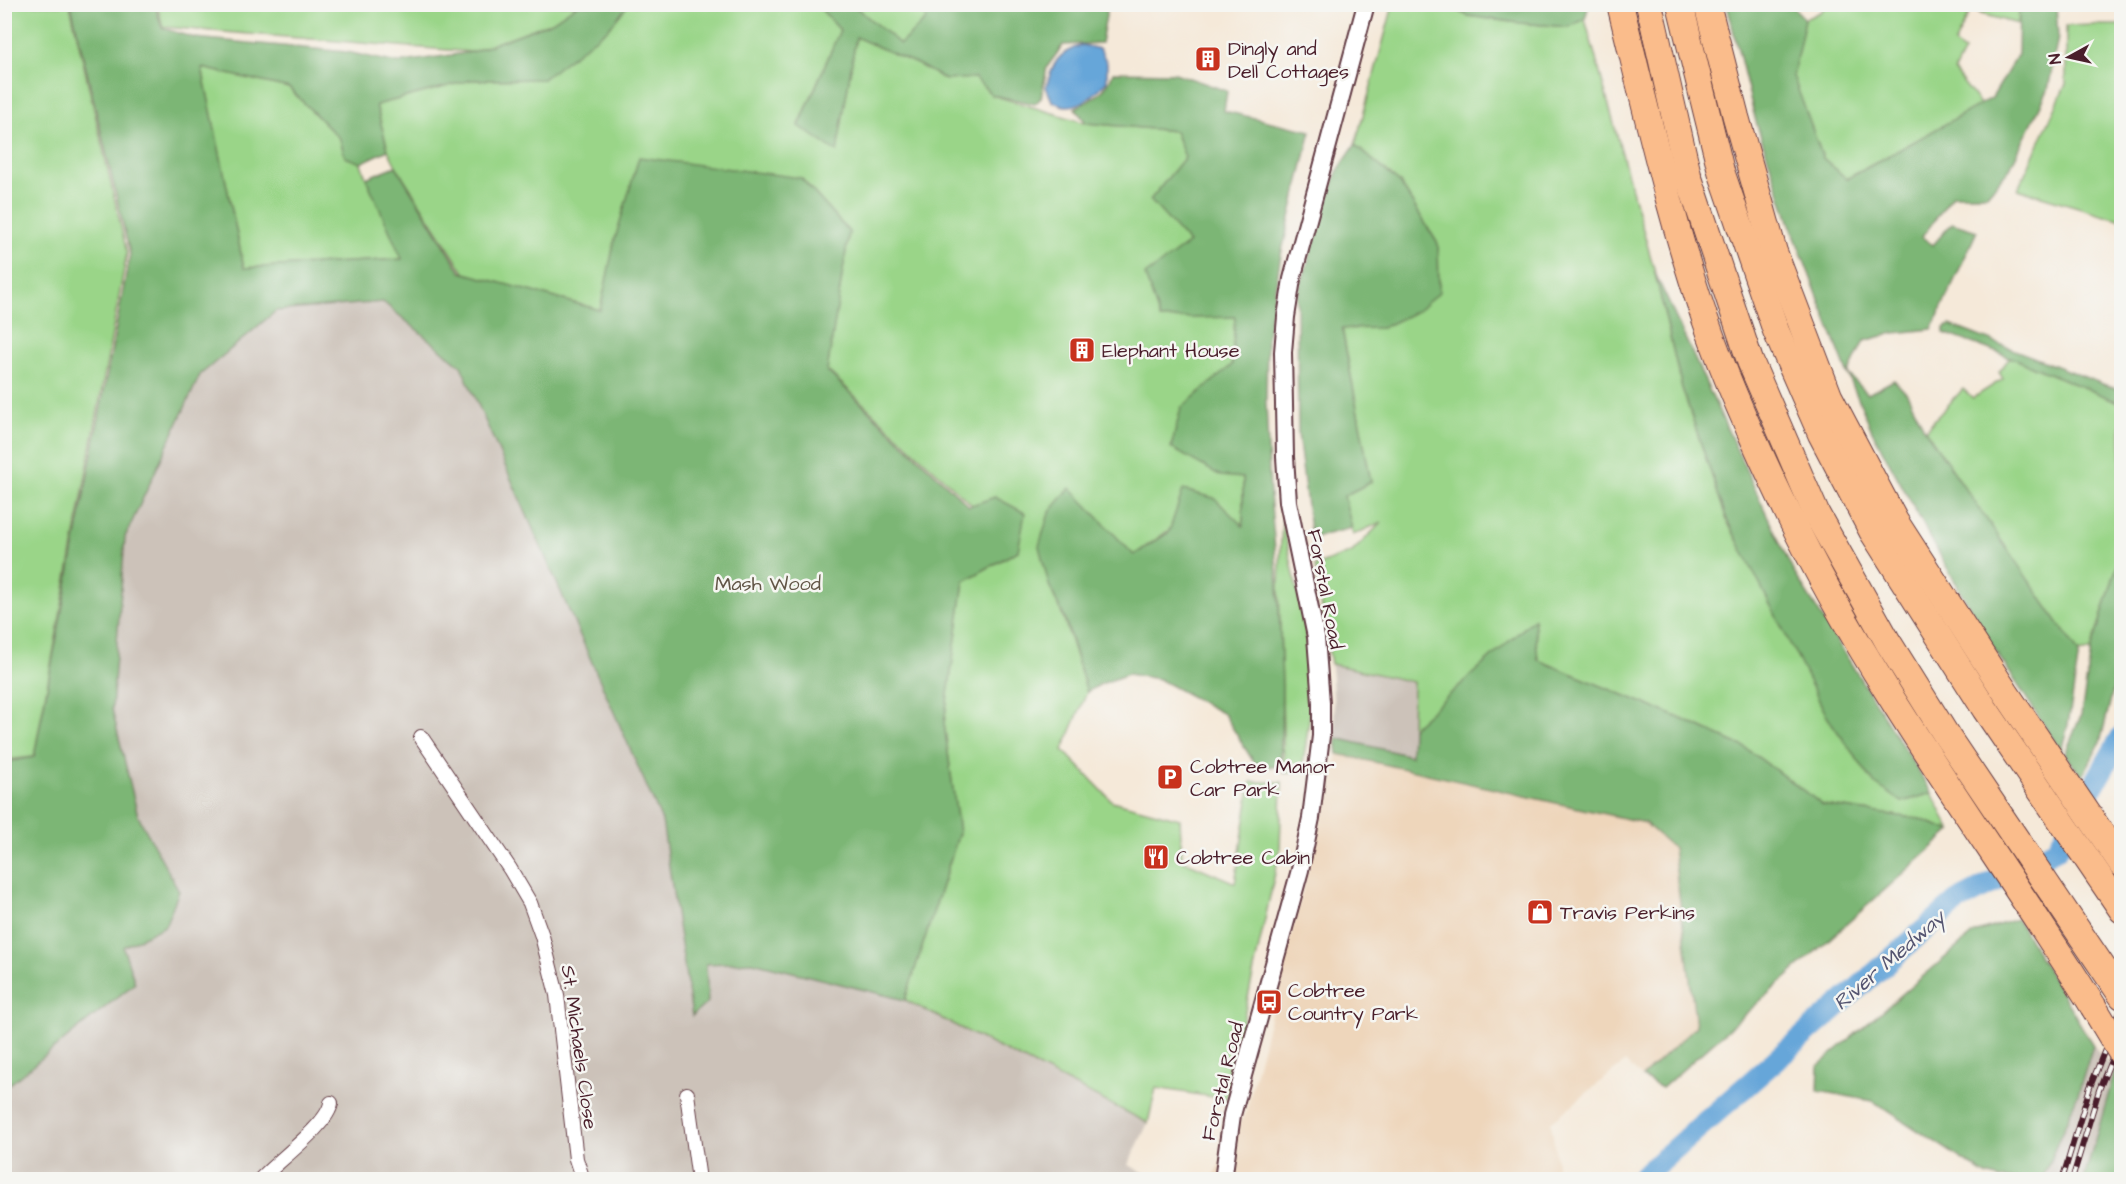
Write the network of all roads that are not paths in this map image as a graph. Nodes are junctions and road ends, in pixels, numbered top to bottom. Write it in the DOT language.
graph roads {
  1 [pos="1366,4"];
  2 [pos="1620,4"];
  3 [pos="1648,4"];
  4 [pos="1680,4"];
  5 [pos="1707,4"];
  6 [pos="421,737"];
  7 [pos="2112,866"];
  8 [pos="2121,910"];
  9 [pos="2121,996"];
  10 [pos="2121,1054"];
  11 [pos="687,1094"];
  12 [pos="331,1104"];
  13 [pos="260,1179"];
  14 [pos="583,1179"];
  15 [pos="699,1179"];
  16 [pos="1223,1179"];
  1 -- 16 [label="street, Forstal Road"];
  2 -- 10 [label="highway, bridge"];
  3 -- 9 [label="highway"];
  4 -- 7 [label="highway"];
  5 -- 7 [label="highway"];
  6 -- 14 [label="street, St. Michaels Close"];
  7 -- 8 [label="highway"];
  11 -- 15 [label="street"];
  12 -- 13 [label="street"];
}
